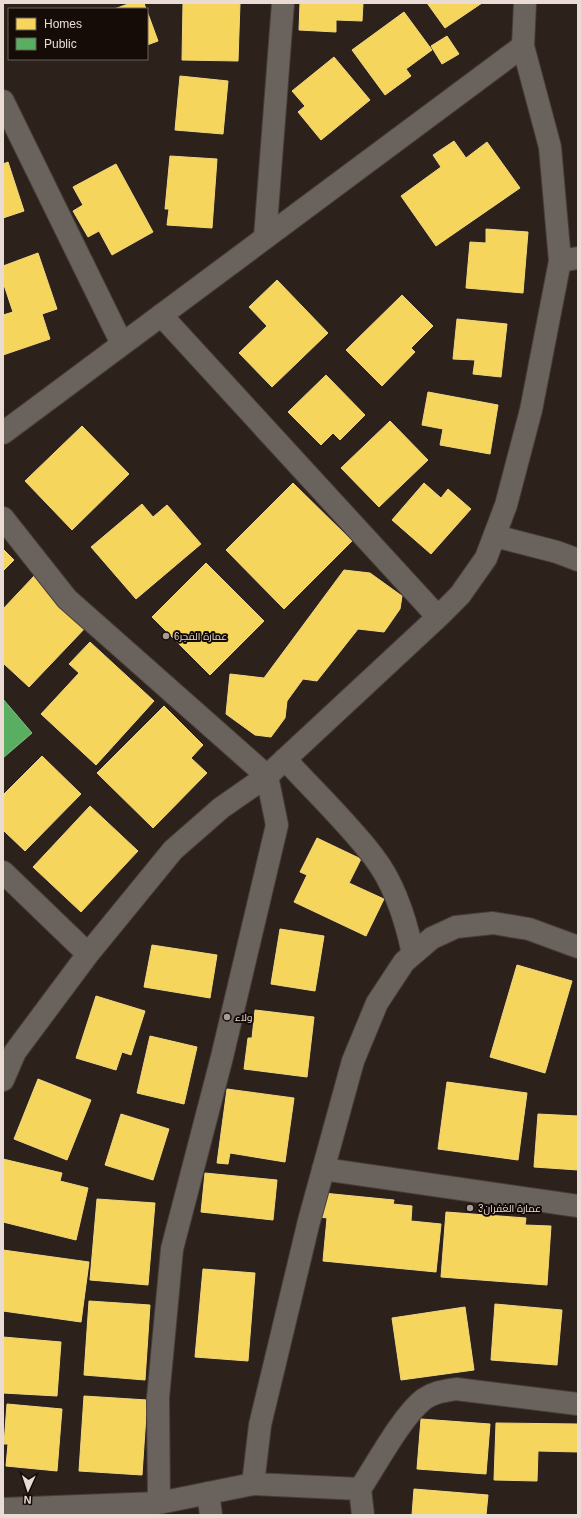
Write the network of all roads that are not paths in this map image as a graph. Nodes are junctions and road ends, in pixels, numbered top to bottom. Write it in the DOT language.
graph roads {
  1 [pos="283,3"];
  2 [pos="525,3"];
  3 [pos="523,46"];
  4 [pos="3,101"];
  5 [pos="265,237"];
  6 [pos="569,259"];
  7 [pos="161,315"];
  8 [pos="122,344"];
  9 [pos="3,433"];
  10 [pos="3,518"];
  11 [pos="495,536"];
  12 [pos="578,560"];
  13 [pos="438,617"];
  14 [pos="285,759"];
  15 [pos="267,776"];
  16 [pos="3,872"];
  17 [pos="578,947"];
  18 [pos="88,954"];
  19 [pos="413,954"];
  20 [pos="3,1080"];
  21 [pos="323,1169"];
  22 [pos="578,1206"];
  23 [pos="578,1404"];
  24 [pos="253,1484"];
  25 [pos="360,1490"];
  26 [pos="208,1493"];
  27 [pos="159,1503"];
  28 [pos="3,1509"];
  29 [pos="211,1515"];
  30 [pos="363,1515"];
  1 -- 5 [label="street"];
  2 -- 3 [label="street"];
  3 -- 5 [label="street"];
  3 -- 6 [label="street"];
  4 -- 8 [label="street"];
  5 -- 7 [label="street"];
  6 -- 11 [label="street"];
  7 -- 8 [label="street"];
  7 -- 13 [label="street"];
  8 -- 9 [label="street"];
  10 -- 15 [label="street"];
  11 -- 12 [label="street"];
  11 -- 13 [label="street"];
  13 -- 14 [label="street"];
  14 -- 15 [label="street"];
  14 -- 19 [label="street"];
  15 -- 18 [label="street"];
  15 -- 27 [label="street"];
  16 -- 18 [label="street"];
  17 -- 19 [label="street"];
  18 -- 20 [label="street"];
  19 -- 21 [label="street"];
  21 -- 22 [label="street"];
  21 -- 24 [label="street"];
  23 -- 25 [label="street"];
  24 -- 25 [label="street"];
  24 -- 26 [label="street"];
  25 -- 30 [label="street"];
  26 -- 27 [label="street"];
  26 -- 29 [label="street"];
  27 -- 28 [label="street"];
}
